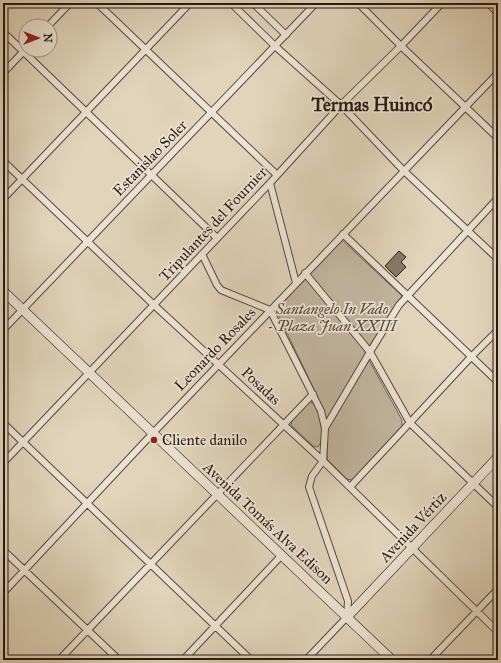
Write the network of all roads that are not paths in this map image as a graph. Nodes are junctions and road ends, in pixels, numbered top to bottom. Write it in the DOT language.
graph roads {
  1 [pos="70,3"];
  2 [pos="97,3"];
  3 [pos="190,3"];
  4 [pos="231,3"];
  5 [pos="253,3"];
  6 [pos="316,3"];
  7 [pos="358,3"];
  8 [pos="442,3"];
  9 [pos="488,3"];
  10 [pos="498,13"];
  11 [pos="56,18"];
  12 [pos="3,32"];
  13 [pos="286,35"];
  14 [pos="18,44"];
  15 [pos="276,46"];
  16 [pos="401,46"];
  17 [pos="146,50"];
  18 [pos="18,57"];
  19 [pos="33,58"];
  20 [pos="3,73"];
  21 [pos="498,73"];
  22 [pos="341,105"];
  23 [pos="465,107"];
  24 [pos="86,112"];
  25 [pos="212,112"];
  26 [pos="498,138"];
  27 [pos="3,161"];
  28 [pos="404,170"];
  29 [pos="152,174"];
  30 [pos="277,175"];
  31 [pos="22,179"];
  32 [pos="270,183"];
  33 [pos="498,198"];
  34 [pos="3,199"];
  35 [pos="468,230"];
  36 [pos="342,234"];
  37 [pos="218,238"];
  38 [pos="88,242"];
  39 [pos="202,254"];
  40 [pos="498,259"];
  41 [pos="305,273"];
  42 [pos="296,283"];
  43 [pos="3,290"];
  44 [pos="407,295"];
  45 [pos="154,305"];
  46 [pos="23,309"];
  47 [pos="270,310"];
  48 [pos="3,330"];
  49 [pos="498,330"];
  50 [pos="370,352"];
  51 [pos="471,357"];
  52 [pos="218,364"];
  53 [pos="89,372"];
  54 [pos="498,382"];
  55 [pos="313,394"];
  56 [pos="3,423"];
  57 [pos="410,423"];
  58 [pos="284,425"];
  59 [pos="325,428"];
  60 [pos="153,433"];
  61 [pos="23,442"];
  62 [pos="498,457"];
  63 [pos="323,462"];
  64 [pos="3,463"];
  65 [pos="473,483"];
  66 [pos="350,487"];
  67 [pos="218,494"];
  68 [pos="88,504"];
  69 [pos="498,507"];
  70 [pos="412,549"];
  71 [pos="3,550"];
  72 [pos="282,555"];
  73 [pos="150,564"];
  74 [pos="24,570"];
  75 [pos="498,589"];
  76 [pos="3,593"];
  77 [pos="476,612"];
  78 [pos="347,617"];
  79 [pos="215,626"];
  80 [pos="87,630"];
  81 [pos="498,632"];
  82 [pos="59,660"];
  83 [pos="119,660"];
  84 [pos="183,660"];
  85 [pos="251,660"];
  86 [pos="306,660"];
  87 [pos="392,660"];
  88 [pos="430,660"];
  1 -- 11 [label="street"];
  2 -- 17 [label="street"];
  3 -- 17 [label="street"];
  4 -- 15 [label="street"];
  5 -- 13 [label="street"];
  6 -- 13 [label="street, Estanislao Soler"];
  7 -- 16 [label="street"];
  8 -- 16 [label="street, Tripulantes del Fournier"];
  9 -- 10 [label="street"];
  12 -- 14 [label="street"];
  13 -- 15 [label="street, Estanislao Soler"];
  15 -- 22 [label="street"];
  15 -- 25 [label="street, Estanislao Soler"];
  16 -- 22 [label="street, Tripulantes del Fournier"];
  16 -- 23 [label="street"];
  17 -- 24 [label="street"];
  17 -- 25 [label="street"];
  18 -- 20 [label="street"];
  19 -- 24 [label="street"];
  21 -- 23 [label="street, Leonardo Rosales"];
  22 -- 28 [label="street"];
  22 -- 30 [label="street, Tripulantes del Fournier"];
  23 -- 26 [label="street"];
  23 -- 28 [label="street, Leonardo Rosales"];
  24 -- 29 [label="street"];
  24 -- 31 [label="street"];
  25 -- 29 [label="street, Estanislao Soler"];
  25 -- 30 [label="street"];
  27 -- 31 [label="street, Posadas"];
  28 -- 35 [label="street"];
  28 -- 36 [label="street, Leonardo Rosales"];
  29 -- 37 [label="street"];
  29 -- 38 [label="street, Estanislao Soler"];
  30 -- 32 [label="street, Tripulantes del Fournier"];
  31 -- 34 [label="street"];
  31 -- 38 [label="street, Posadas"];
  32 -- 37 [label="street, Tripulantes del Fournier"];
  32 -- 42 [label="street"];
  33 -- 35 [label="street"];
  35 -- 40 [label="street"];
  35 -- 44 [label="street"];
  36 -- 41 [label="street, Leonardo Rosales"];
  36 -- 44 [label="street"];
  37 -- 39 [label="street, Tripulantes del Fournier"];
  38 -- 45 [label="street, Posadas"];
  38 -- 46 [label="street, Estanislao Soler"];
  39 -- 45 [label="street, Tripulantes del Fournier"];
  39 -- 47 [label="street"];
  41 -- 42 [label="street, Leonardo Rosales"];
  41 -- 50 [label="street"];
  42 -- 47 [label="street, Leonardo Rosales"];
  43 -- 46 [label="main road, Avenida Tomás Alva Edison"];
  44 -- 50 [label="street"];
  44 -- 51 [label="street"];
  45 -- 52 [label="street, Posadas"];
  45 -- 53 [label="street, Tripulantes del Fournier"];
  46 -- 48 [label="street, Estanislao Soler"];
  46 -- 53 [label="main road, Avenida Tomás Alva Edison"];
  47 -- 52 [label="street, Leonardo Rosales"];
  47 -- 55 [label="street"];
  49 -- 51 [label="street"];
  50 -- 57 [label="street"];
  50 -- 59 [label="street"];
  51 -- 54 [label="street"];
  51 -- 57 [label="street"];
  52 -- 58 [label="street, Posadas"];
  52 -- 60 [label="street, Leonardo Rosales"];
  53 -- 60 [label="main road, Avenida Tomás Alva Edison"];
  53 -- 61 [label="street, Tripulantes del Fournier"];
  55 -- 58 [label="street"];
  55 -- 59 [label="street"];
  56 -- 61 [label="street"];
  57 -- 65 [label="street"];
  57 -- 66 [label="street"];
  58 -- 63 [label="street, Posadas"];
  58 -- 67 [label="street"];
  59 -- 63 [label="street"];
  60 -- 67 [label="main road, Avenida Tomás Alva Edison"];
  60 -- 68 [label="street, Leonardo Rosales"];
  61 -- 64 [label="street, Tripulantes del Fournier"];
  61 -- 68 [label="street"];
  62 -- 65 [label="main road, Avenida Vértiz"];
  63 -- 66 [label="street, Posadas"];
  63 -- 78 [label="street"];
  65 -- 69 [label="street"];
  65 -- 70 [label="main road, Avenida Vértiz"];
  66 -- 70 [label="street, Posadas"];
  67 -- 72 [label="main road, Avenida Tomás Alva Edison"];
  67 -- 73 [label="street"];
  68 -- 73 [label="street"];
  68 -- 74 [label="street, Leonardo Rosales"];
  70 -- 77 [label="street, Posadas"];
  70 -- 78 [label="main road, Avenida Vértiz"];
  71 -- 74 [label="street"];
  72 -- 78 [label="main road, Avenida Tomás Alva Edison"];
  72 -- 79 [label="street"];
  73 -- 79 [label="street"];
  73 -- 80 [label="street"];
  74 -- 76 [label="street, Leonardo Rosales"];
  74 -- 80 [label="street"];
  75 -- 77 [label="street"];
  77 -- 81 [label="street, Posadas"];
  77 -- 88 [label="street"];
  78 -- 86 [label="street"];
  78 -- 87 [label="main road, Avenida Tomás Alva Edison"];
  79 -- 84 [label="street"];
  79 -- 85 [label="street"];
  80 -- 82 [label="street"];
  80 -- 83 [label="street"];
}
